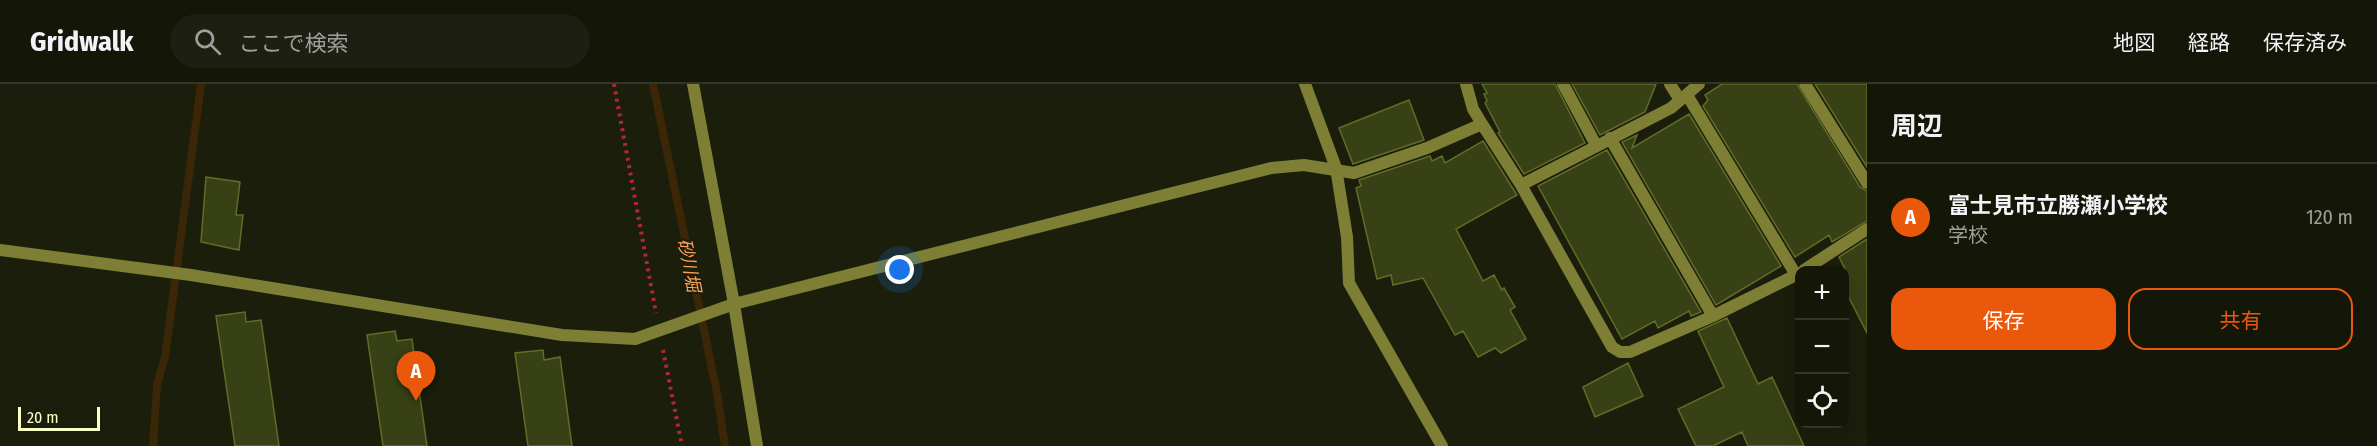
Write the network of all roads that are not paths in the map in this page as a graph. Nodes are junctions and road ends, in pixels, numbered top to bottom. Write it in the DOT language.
graph roads {
  1 [pos="693,84"];
  2 [pos="1305,84"];
  3 [pos="1466,84"];
  4 [pos="1563,84"];
  5 [pos="1670,84"];
  6 [pos="1699,84"];
  7 [pos="1805,84"];
  8 [pos="1683,98"];
  9 [pos="1482,124"];
  10 [pos="1610,138"];
  11 [pos="1596,145"];
  12 [pos="1336,168"];
  13 [pos="1867,183"];
  14 [pos="1521,185"];
  15 [pos="1867,229"];
  16 [pos="0,250"];
  17 [pos="1795,266"];
  18 [pos="1811,266"];
  19 [pos="1795,275"];
  20 [pos="734,304"];
  21 [pos="1713,316"];
  22 [pos="756,446"];
  23 [pos="1442,446"];
  1 -- 20 [label="street"];
  2 -- 12 [label="street"];
  3 -- 9 [label="street"];
  4 -- 11 [label="street"];
  5 -- 8 [label="street"];
  6 -- 8 [label="street"];
  7 -- 13 [label="street"];
  8 -- 10 [label="street"];
  8 -- 17 [label="street"];
  9 -- 12 [label="street"];
  9 -- 14 [label="street"];
  10 -- 11 [label="street"];
  10 -- 21 [label="street"];
  11 -- 14 [label="street"];
  12 -- 20 [label="street"];
  12 -- 23 [label="street"];
  14 -- 21 [label="street"];
  15 -- 18 [label="street"];
  16 -- 20 [label="street"];
  19 -- 21 [label="street"];
  20 -- 22 [label="street"];
}
